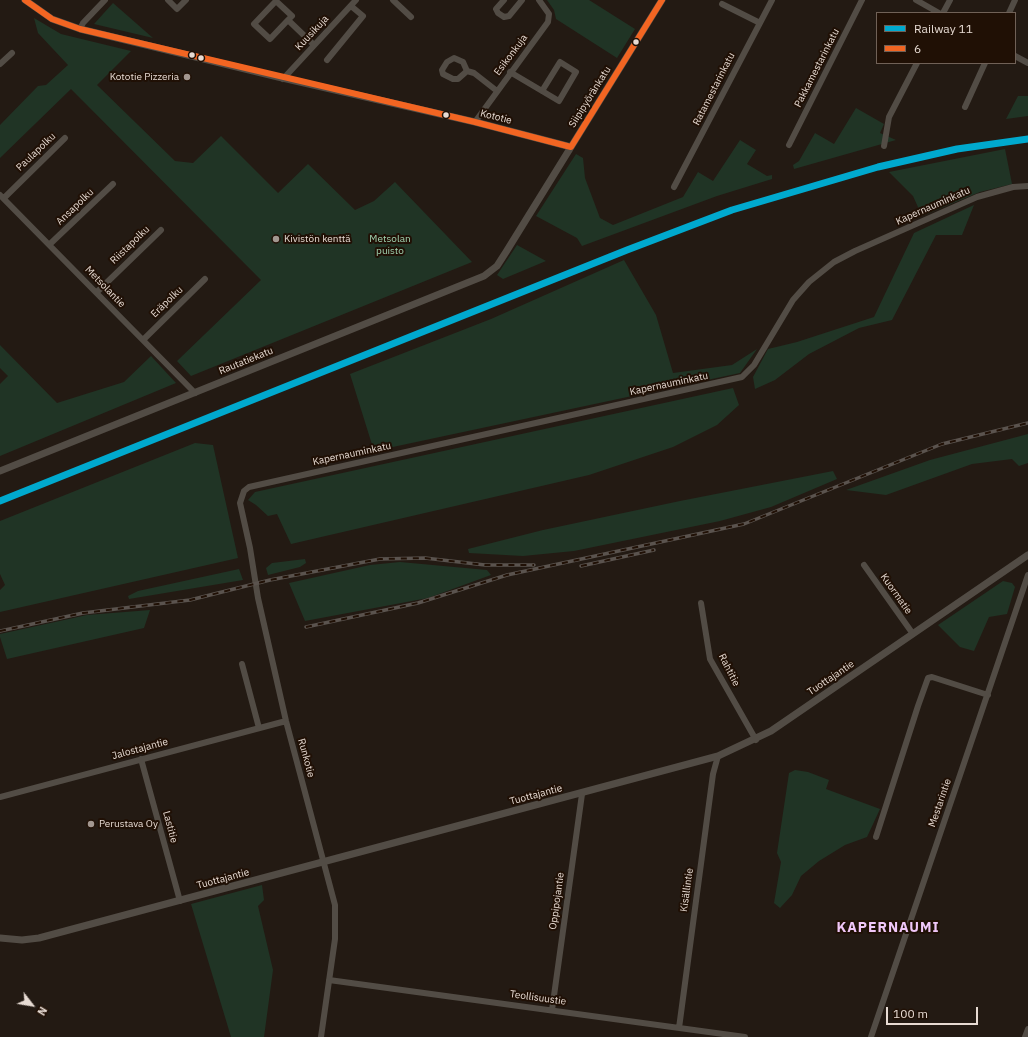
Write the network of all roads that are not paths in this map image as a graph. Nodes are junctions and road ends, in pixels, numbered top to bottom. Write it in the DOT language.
graph roads {
  1 [pos="25,0"];
  2 [pos="105,0"];
  3 [pos="168,0"];
  4 [pos="186,0"];
  5 [pos="356,0"];
  6 [pos="393,0"];
  7 [pos="504,0"];
  8 [pos="522,0"];
  9 [pos="539,0"];
  10 [pos="662,0"];
  11 [pos="772,0"];
  12 [pos="862,0"];
  13 [pos="916,0"];
  14 [pos="950,0"];
  15 [pos="1015,0"];
  16 [pos="722,4"];
  17 [pos="351,6"];
  18 [pos="937,12"];
  19 [pos="944,12"];
  20 [pos="1009,12"];
  21 [pos="411,17"];
  22 [pos="288,20"];
  23 [pos="760,23"];
  24 [pos="80,29"];
  25 [pos="314,45"];
  26 [pos="12,53"];
  27 [pos="1016,57"];
  28 [pos="327,60"];
  29 [pos="1028,63"];
  30 [pos="0,64"];
  31 [pos="916,64"];
  32 [pos="984,64"];
  33 [pos="467,71"];
  34 [pos="510,72"];
  35 [pos="283,79"];
  36 [pos="497,91"];
  37 [pos="542,91"];
  38 [pos="966,107"];
  39 [pos="475,122"];
  40 [pos="65,138"];
  41 [pos="789,145"];
  42 [pos="884,146"];
  43 [pos="571,147"];
  44 [pos="113,184"];
  45 [pos="1028,186"];
  46 [pos="674,188"];
  47 [pos="2,197"];
  48 [pos="161,230"];
  49 [pos="50,244"];
  50 [pos="497,266"];
  51 [pos="206,279"];
  52 [pos="97,292"];
  53 [pos="143,340"];
  54 [pos="195,393"];
  55 [pos="0,471"];
  56 [pos="249,487"];
  57 [pos="1028,555"];
  58 [pos="864,565"];
  59 [pos="1028,575"];
  60 [pos="701,603"];
  61 [pos="913,634"];
  62 [pos="242,664"];
  63 [pos="988,694"];
  64 [pos="286,721"];
  65 [pos="259,728"];
  66 [pos="756,740"];
  67 [pos="718,756"];
  68 [pos="141,759"];
  69 [pos="582,794"];
  70 [pos="0,797"];
  71 [pos="876,837"];
  72 [pos="323,862"];
  73 [pos="180,901"];
  74 [pos="0,938"];
  75 [pos="329,980"];
  76 [pos="552,1010"];
  77 [pos="679,1028"];
  78 [pos="1028,1029"];
  79 [pos="321,1037"];
  80 [pos="745,1037"];
  81 [pos="871,1037"];
  82 [pos="1025,1037"];
  1 -- 24 [label="street, Kototie"];
  2 -- 24 [label="street"];
  3 -- 4 [label="street"];
  5 -- 17 [label="street, Kuusikuja"];
  6 -- 21 [label="street"];
  7 -- 8 [label="street"];
  9 -- 34 [label="street, Esikonkuja"];
  10 -- 43 [label="street, Siipipyöränkatu"];
  11 -- 23 [label="street, Ratamestarinkatu"];
  12 -- 41 [label="street, Pakkamestarinkatu"];
  13 -- 18 [label="street"];
  14 -- 19 [label="street"];
  15 -- 20 [label="street"];
  16 -- 23 [label="street"];
  17 -- 25 [label="street, Kuusikuja"];
  17 -- 28 [label="street"];
  22 -- 22 [label="street"];
  22 -- 25 [label="street"];
  23 -- 46 [label="street, Ratamestarinkatu"];
  24 -- 35 [label="street, Kototie"];
  25 -- 35 [label="street, Kuusikuja"];
  26 -- 30 [label="street"];
  27 -- 29 [label="street"];
  31 -- 42 [label="street"];
  32 -- 38 [label="street"];
  33 -- 36 [label="street"];
  34 -- 36 [label="street, Esikonkuja"];
  34 -- 37 [label="street"];
  35 -- 39 [label="street, Kototie"];
  36 -- 39 [label="street, Esikonkuja"];
  37 -- 37 [label="street"];
  39 -- 43 [label="street, Kototie"];
  40 -- 47 [label="street, Paulapolku"];
  43 -- 50 [label="street, Siipipyöränkatu"];
  44 -- 49 [label="street, Ansapolku"];
  45 -- 56 [label="street, Kapernauminkatu"];
  47 -- 49 [label="street, Metsolantie"];
  48 -- 52 [label="street, Riistapolku"];
  49 -- 52 [label="street, Metsolantie"];
  50 -- 54 [label="street, Rautatiekatu"];
  51 -- 53 [label="street, Eräpolku"];
  52 -- 53 [label="street, Metsolantie"];
  53 -- 54 [label="street, Metsolantie"];
  54 -- 55 [label="street, Rautatiekatu"];
  56 -- 64 [label="street, Runkotie"];
  57 -- 61 [label="street, Tuottajantie"];
  58 -- 61 [label="street, Kuormatie"];
  59 -- 63 [label="street, Mestarintie"];
  60 -- 66 [label="street, Rahtitie"];
  61 -- 66 [label="street, Tuottajantie"];
  62 -- 65 [label="street"];
  63 -- 71 [label="street"];
  63 -- 81 [label="street, Mestarintie"];
  64 -- 65 [label="street, Jalostajantie"];
  64 -- 72 [label="street, Runkotie"];
  65 -- 68 [label="street, Jalostajantie"];
  66 -- 67 [label="street, Tuottajantie"];
  67 -- 69 [label="street, Tuottajantie"];
  67 -- 77 [label="street, Kisällintie"];
  68 -- 70 [label="street, Jalostajantie"];
  68 -- 73 [label="street, Lastitie"];
  69 -- 72 [label="street, Tuottajantie"];
  69 -- 76 [label="street, Oppipojantie"];
  72 -- 73 [label="street, Tuottajantie"];
  72 -- 75 [label="street, Runkotie"];
  73 -- 74 [label="street, Tuottajantie"];
  75 -- 76 [label="street, Teollisuustie"];
  75 -- 79 [label="street, Runkotie"];
  76 -- 77 [label="street, Teollisuustie"];
  77 -- 80 [label="street, Teollisuustie"];
  78 -- 82 [label="street"];
}
